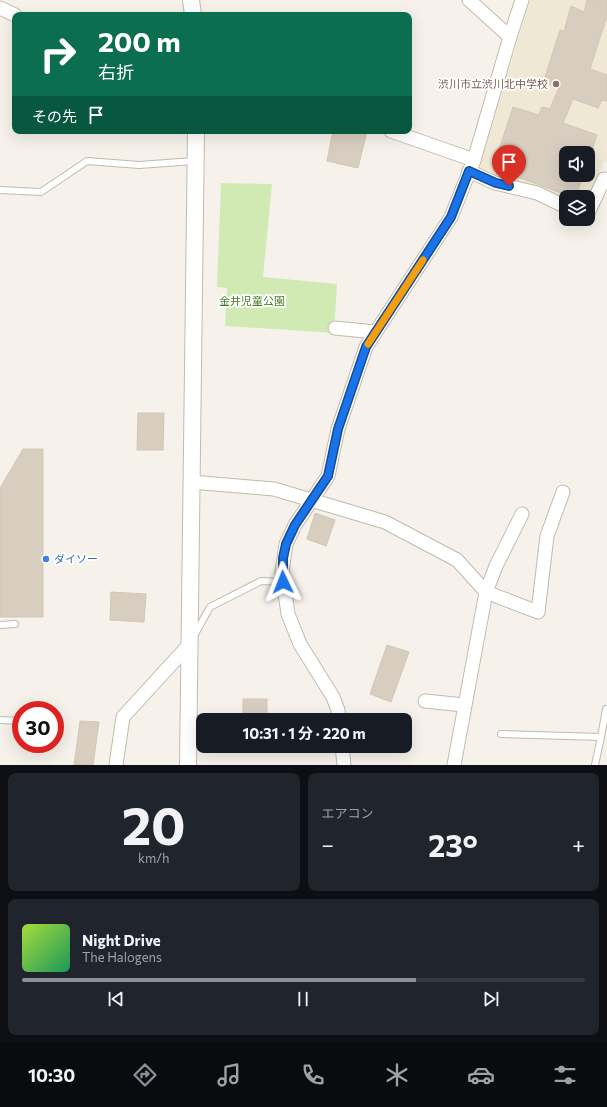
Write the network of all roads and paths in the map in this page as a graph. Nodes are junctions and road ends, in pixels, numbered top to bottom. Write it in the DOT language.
graph roads {
  1 [pos="191,0"];
  2 [pos="469,0"];
  3 [pos="522,0"];
  4 [pos="0,8"];
  5 [pos="193,12"];
  6 [pos="12,14"];
  7 [pos="510,37"];
  8 [pos="196,134"];
  9 [pos="398,134"];
  10 [pos="196,161"];
  11 [pos="472,166"];
  12 [pos="607,180"];
  13 [pos="0,190"];
  14 [pos="595,198"];
  15 [pos="559,204"];
  16 [pos="335,328"];
  17 [pos="375,332"];
  18 [pos="191,482"];
  19 [pos="563,492"];
  20 [pos="312,499"];
  21 [pos="522,514"];
  22 [pos="283,582"];
  23 [pos="486,592"];
  24 [pos="15,624"];
  25 [pos="0,625"];
  26 [pos="188,646"];
  27 [pos="426,702"];
  28 [pos="464,706"];
  29 [pos="606,709"];
  30 [pos="338,713"];
  31 [pos="0,720"];
  32 [pos="12,721"];
  33 [pos="501,734"];
  34 [pos="601,737"];
  35 [pos="343,753"];
  36 [pos="116,765"];
  37 [pos="188,765"];
  38 [pos="344,765"];
  39 [pos="454,765"];
  40 [pos="595,765"];
  1 -- 5 [label="street"];
  2 -- 7 [label="street"];
  3 -- 7 [label="street"];
  4 -- 6 [label="street"];
  7 -- 11 [label="street"];
  8 -- 10 [label="street"];
  9 -- 11 [label="street"];
  10 -- 13 [label="lane"];
  10 -- 18 [label="street"];
  11 -- 15 [label="street"];
  11 -- 17 [label="street"];
  12 -- 14 [label="street"];
  16 -- 17 [label="street"];
  17 -- 20 [label="street"];
  18 -- 20 [label="street"];
  18 -- 26 [label="street"];
  19 -- 23 [label="street"];
  20 -- 22 [label="street"];
  20 -- 23 [label="street"];
  21 -- 23 [label="street"];
  22 -- 26 [label="lane"];
  22 -- 30 [label="street"];
  23 -- 28 [label="street"];
  24 -- 25 [label="lane"];
  26 -- 36 [label="street"];
  26 -- 37 [label="street"];
  27 -- 28 [label="street"];
  28 -- 39 [label="street"];
  29 -- 34 [label="lane"];
  31 -- 32 [label="lane"];
  33 -- 34 [label="lane"];
  34 -- 40 [label="lane"];
  35 -- 38 [label="street"];
}
